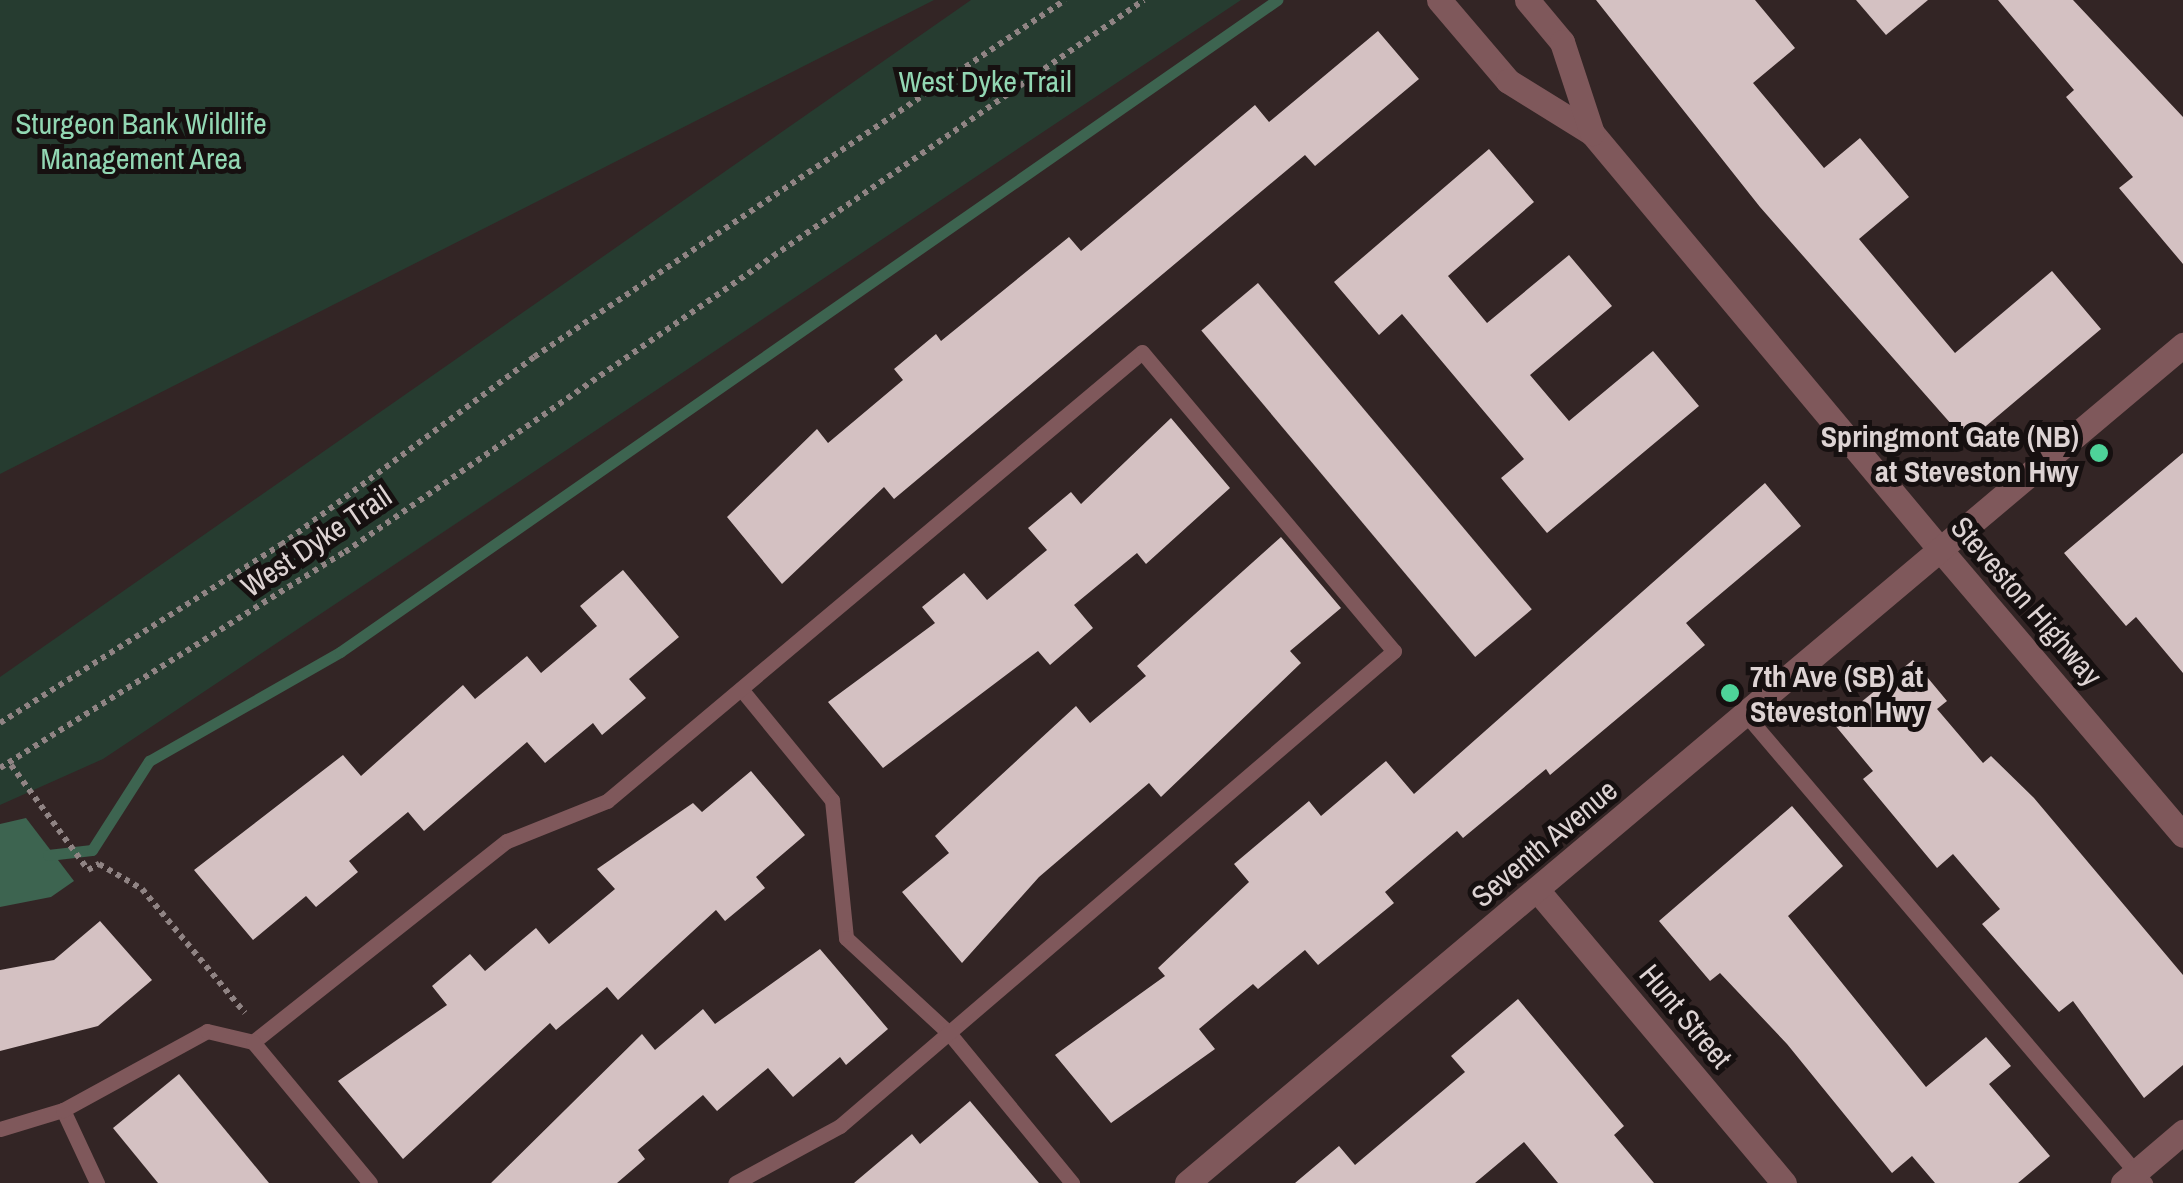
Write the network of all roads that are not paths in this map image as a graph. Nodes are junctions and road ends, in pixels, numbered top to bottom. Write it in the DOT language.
graph roads {
  1 [pos="1440,0"];
  2 [pos="1527,0"];
  3 [pos="1592,133"];
  4 [pos="2183,345"];
  5 [pos="1943,553"];
  6 [pos="741,688"];
  7 [pos="1747,716"];
  8 [pos="2183,834"];
  9 [pos="1538,890"];
  10 [pos="949,1033"];
  11 [pos="258,1038"];
  12 [pos="63,1110"];
  13 [pos="0,1130"];
  14 [pos="2183,1132"];
  15 [pos="2134,1179"];
  16 [pos="97,1183"];
  17 [pos="370,1183"];
  18 [pos="735,1183"];
  19 [pos="1072,1183"];
  20 [pos="1187,1183"];
  21 [pos="1784,1183"];
  1 -- 3 [label="street, Steveston Highway"];
  2 -- 3 [label="street, Steveston Highway"];
  3 -- 5 [label="street, Steveston Highway"];
  4 -- 5 [label="street, Seventh Avenue"];
  5 -- 7 [label="street, Seventh Avenue"];
  5 -- 8 [label="street, Steveston Highway"];
  6 -- 10 [label="lane"];
  6 -- 10 [label="lane"];
  6 -- 11 [label="lane"];
  7 -- 9 [label="street, Seventh Avenue"];
  7 -- 15 [label="lane"];
  9 -- 20 [label="street, Seventh Avenue"];
  9 -- 21 [label="street, Hunt Street"];
  10 -- 18 [label="lane"];
  10 -- 19 [label="lane"];
  11 -- 12 [label="lane"];
  11 -- 17 [label="lane"];
  12 -- 13 [label="lane"];
  12 -- 16 [label="lane"];
  14 -- 15 [label="street"];
}
